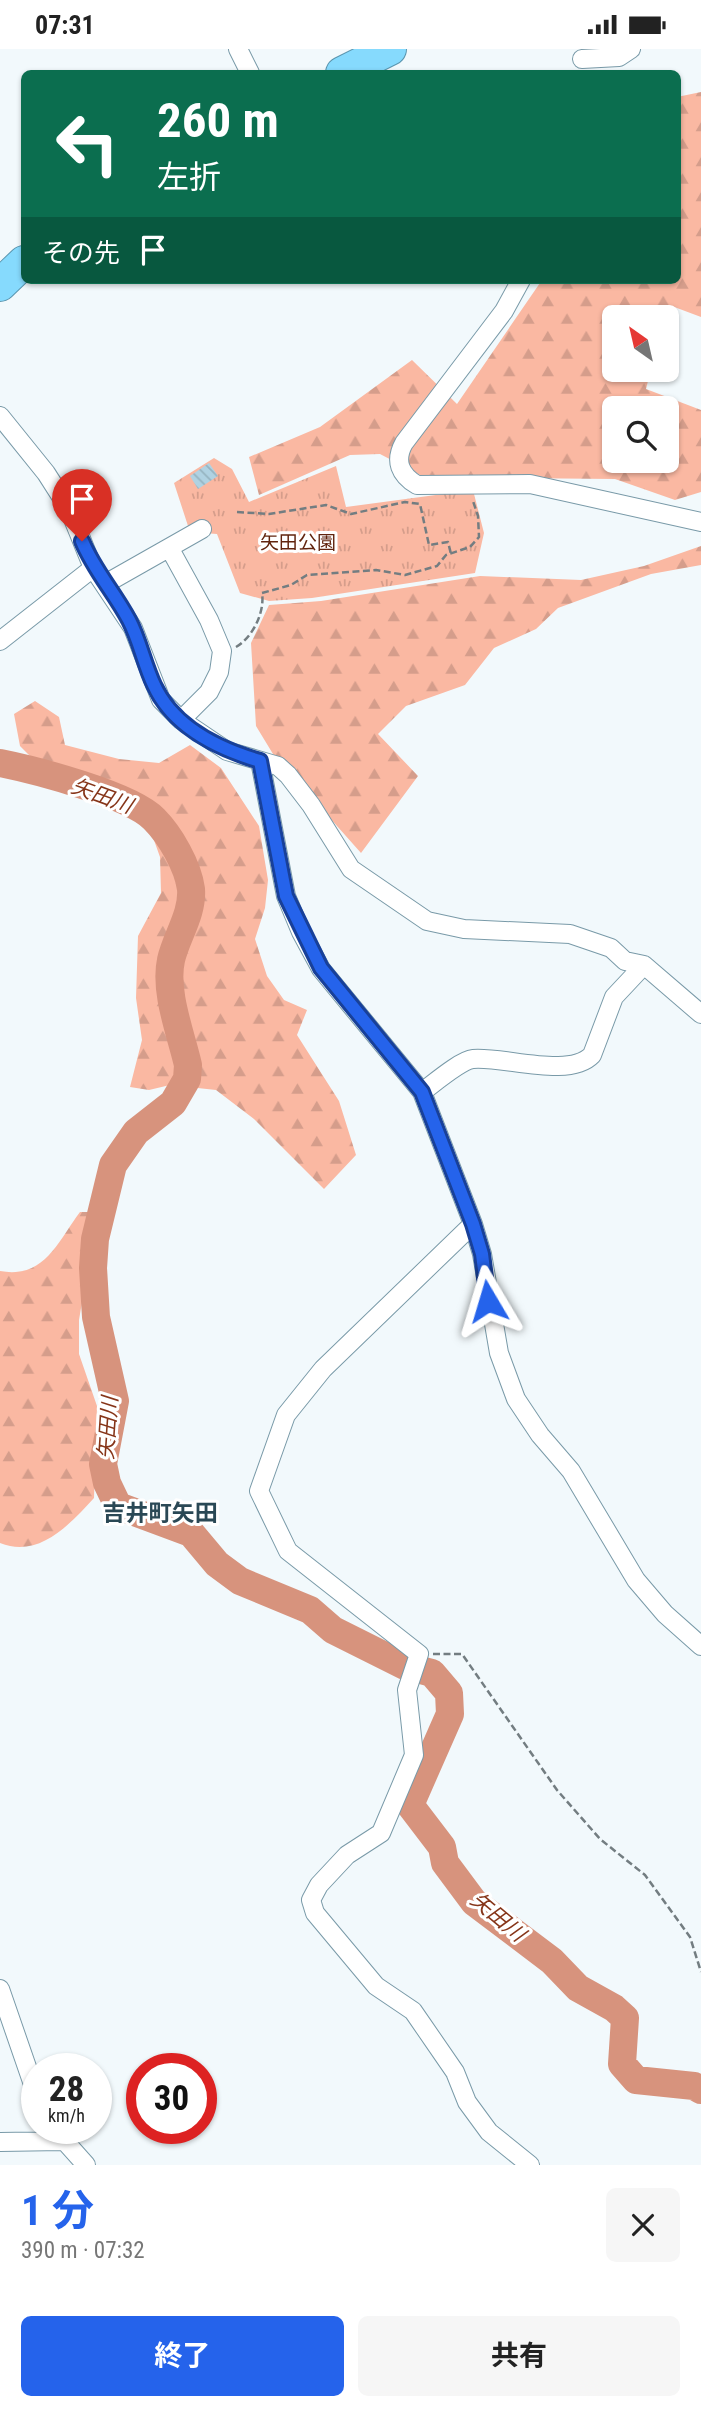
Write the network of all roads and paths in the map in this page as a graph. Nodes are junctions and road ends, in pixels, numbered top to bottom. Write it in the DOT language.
graph roads {
  1 [pos="238,49"];
  2 [pos="390,49"];
  3 [pos="631,49"];
  4 [pos="581,61"];
  5 [pos="248,70"];
  6 [pos="348,70"];
  7 [pos="21,266"];
  8 [pos="520,284"];
  9 [pos="0,285"];
  10 [pos="0,416"];
  11 [pos="467,486"];
  12 [pos="237,512"];
  13 [pos="701,522"];
  14 [pos="202,529"];
  15 [pos="170,549"];
  16 [pos="451,554"];
  17 [pos="93,568"];
  18 [pos="105,584"];
  19 [pos="0,641"];
  20 [pos="221,656"];
  21 [pos="181,720"];
  22 [pos="260,761"];
  23 [pos="644,965"];
  24 [pos="701,1014"];
  25 [pos="422,1092"];
  26 [pos="473,1224"];
  27 [pos="701,1646"];
  28 [pos="419,1654"];
  29 [pos="701,1972"];
  30 [pos="0,1989"];
  31 [pos="22,2053"];
  32 [pos="21,2139"];
  33 [pos="0,2142"];
  34 [pos="69,2144"];
  35 [pos="86,2165"];
  36 [pos="530,2165"];
  1 -- 5 [label="street"];
  2 -- 6 [label="highway"];
  3 -- 4 [label="street"];
  7 -- 9 [label="highway"];
  8 -- 11 [label="street"];
  10 -- 17 [label="street"];
  11 -- 13 [label="street"];
  11 -- 16 [label="path"];
  12 -- 16 [label="path"];
  14 -- 15 [label="street"];
  15 -- 18 [label="street"];
  15 -- 20 [label="street"];
  16 -- 20 [label="path"];
  17 -- 18 [label="street"];
  17 -- 19 [label="street"];
  18 -- 21 [label="street"];
  20 -- 21 [label="street"];
  21 -- 22 [label="street"];
  22 -- 23 [label="street"];
  22 -- 25 [label="street"];
  23 -- 24 [label="street"];
  23 -- 25 [label="street"];
  25 -- 26 [label="street"];
  26 -- 27 [label="street"];
  26 -- 28 [label="street"];
  28 -- 29 [label="path"];
  28 -- 36 [label="street"];
  30 -- 31 [label="street"];
  32 -- 33 [label="street"];
  34 -- 35 [label="street"];
}
